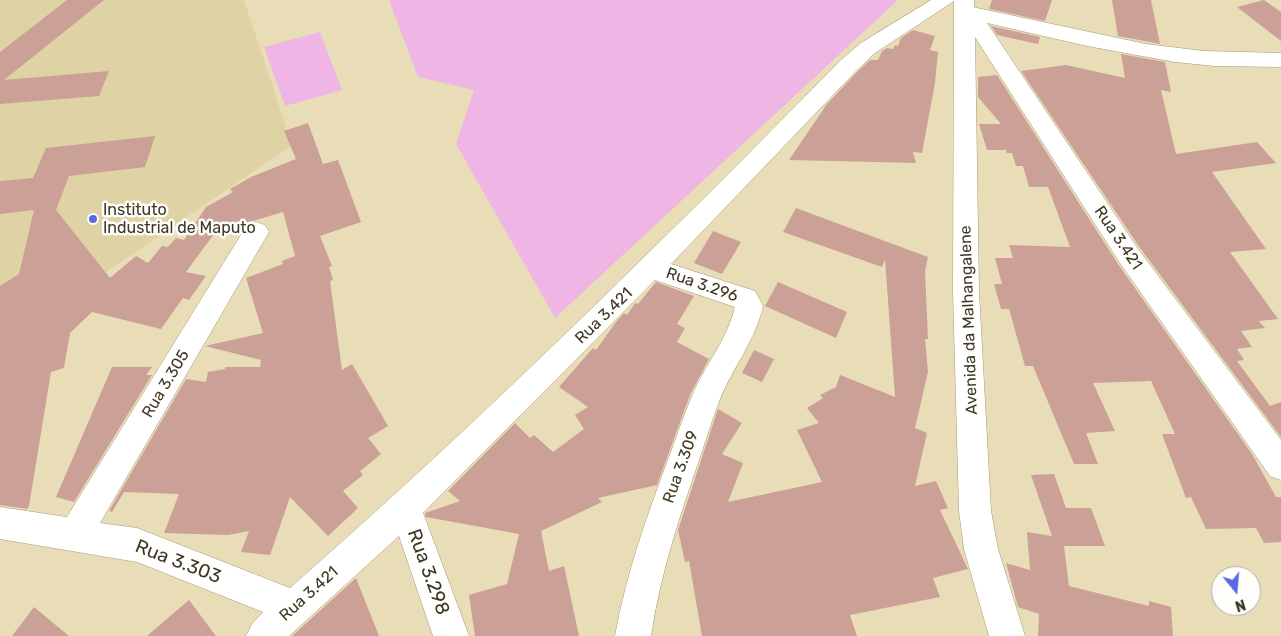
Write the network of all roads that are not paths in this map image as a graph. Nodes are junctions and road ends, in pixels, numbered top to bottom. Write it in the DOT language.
graph roads {
  1 [pos="961,6"];
  2 [pos="1281,60"];
  3 [pos="256,232"];
  4 [pos="652,268"];
  5 [pos="749,306"];
  6 [pos="1281,465"];
  7 [pos="405,508"];
  8 [pos="0,523"];
  9 [pos="76,535"];
  10 [pos="294,607"];
  11 [pos="264,636"];
  12 [pos="451,636"];
  13 [pos="633,636"];
  14 [pos="1007,636"];
  1 -- 2 [label="street"];
  1 -- 4 [label="street, Rua 3.421"];
  1 -- 6 [label="street, Rua 3.421"];
  1 -- 14 [label="street, Avenida da Malhangalene"];
  3 -- 9 [label="street, Rua 3.305"];
  4 -- 5 [label="street, Rua 3.296"];
  4 -- 7 [label="street, Rua 3.421"];
  5 -- 13 [label="street, Rua 3.309"];
  7 -- 10 [label="street, Rua 3.421"];
  7 -- 12 [label="street, Rua 3.298"];
  8 -- 9 [label="street, Rua 3.303"];
  9 -- 10 [label="street, Rua 3.303"];
  10 -- 11 [label="street, Rua 3.421"];
}
